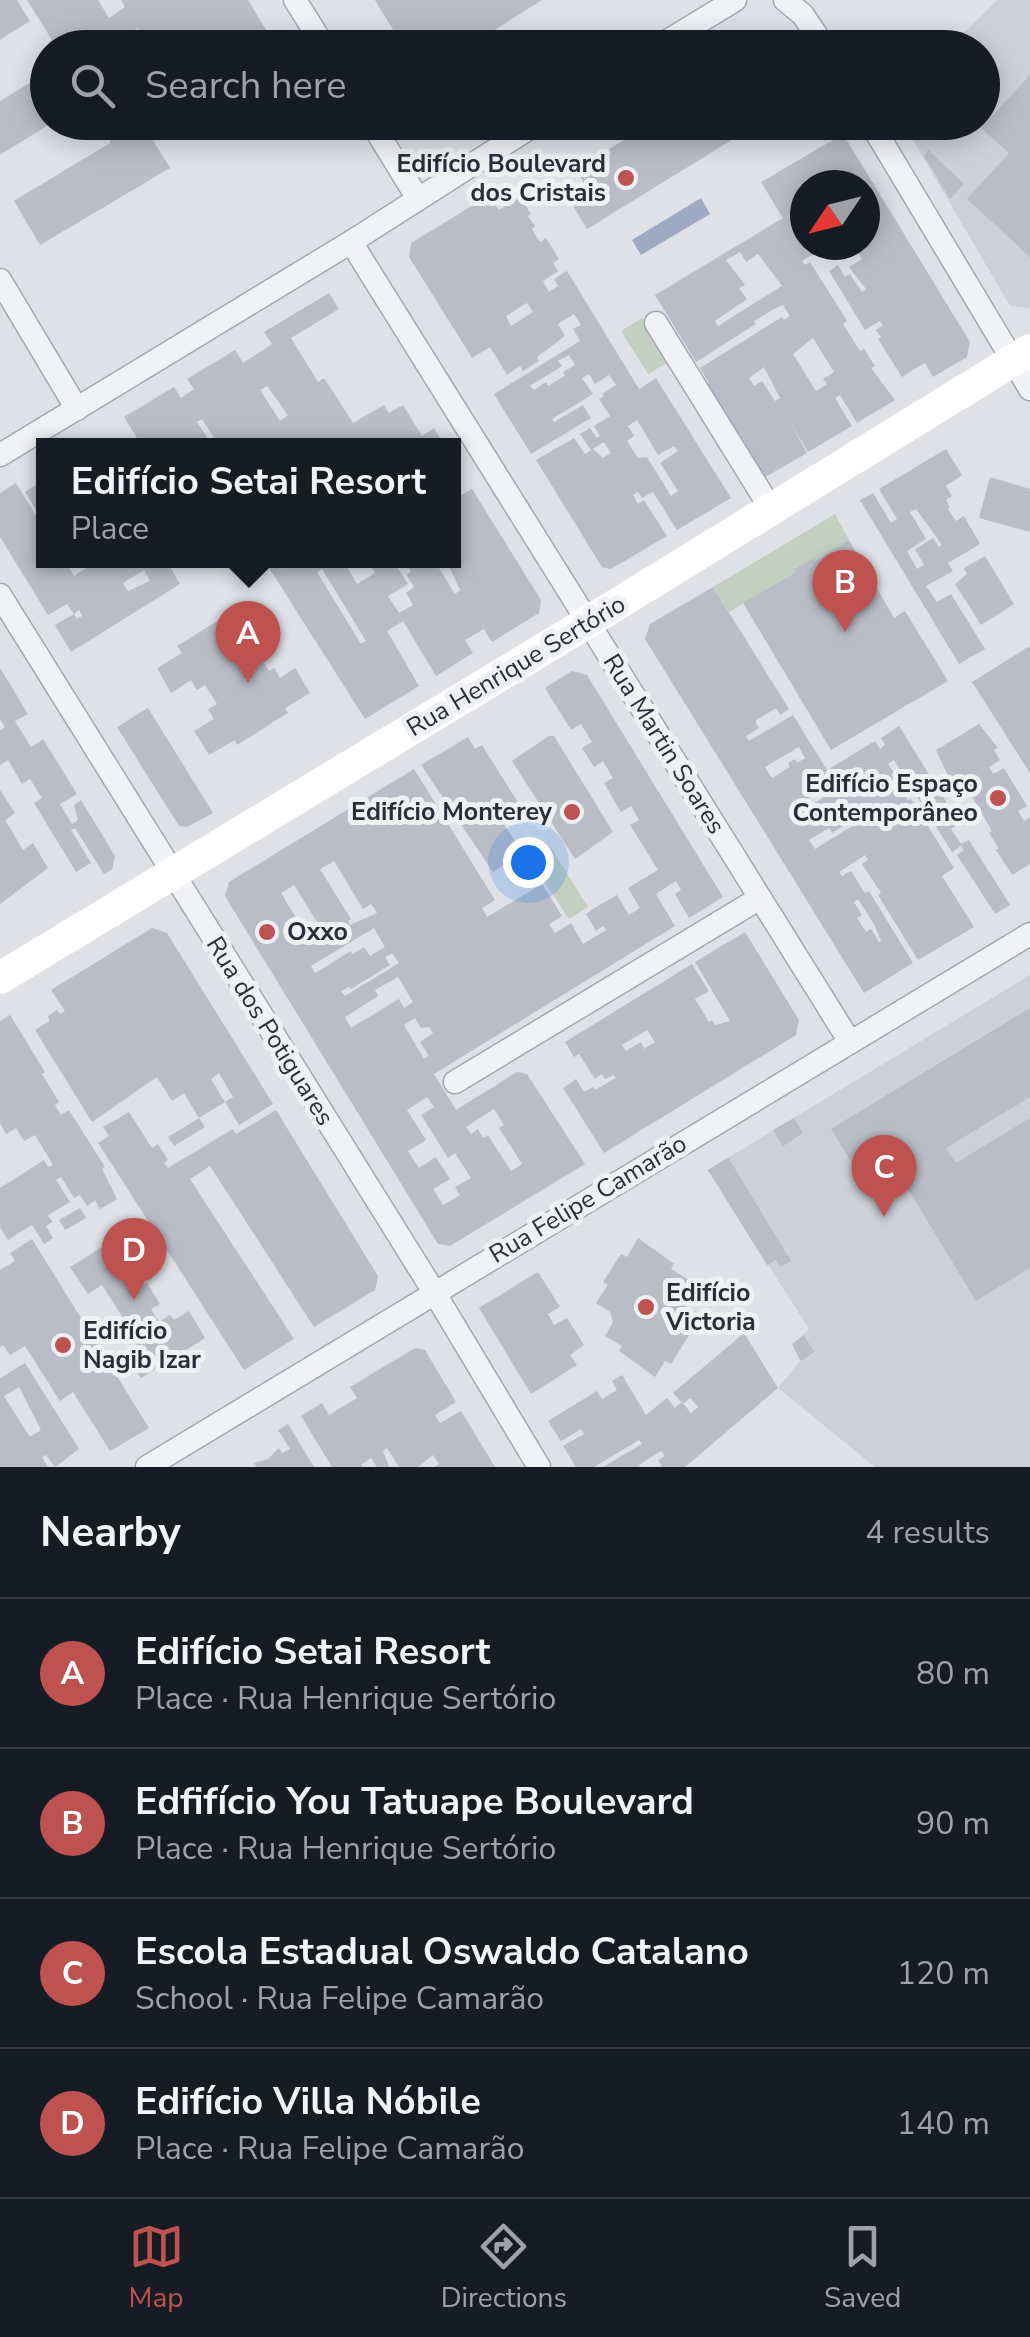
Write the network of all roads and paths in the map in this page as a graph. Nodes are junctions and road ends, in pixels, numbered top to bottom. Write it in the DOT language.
graph roads {
  1 [pos="295,0"];
  2 [pos="734,0"];
  3 [pos="785,0"];
  4 [pos="313,30"];
  5 [pos="685,30"];
  6 [pos="814,30"];
  7 [pos="382,140"];
  8 [pos="511,140"];
  9 [pos="882,140"];
  10 [pos="418,200"];
  11 [pos="351,242"];
  12 [pos="0,280"];
  13 [pos="656,323"];
  14 [pos="1021,355"];
  15 [pos="1030,389"];
  16 [pos="77,409"];
  17 [pos="0,455"];
  18 [pos="771,509"];
  19 [pos="0,596"];
  20 [pos="588,622"];
  21 [pos="172,875"];
  22 [pos="760,898"];
  23 [pos="1030,934"];
  24 [pos="0,978"];
  25 [pos="850,1042"];
  26 [pos="455,1082"];
  27 [pos="434,1292"];
  28 [pos="147,1467"];
  29 [pos="539,1467"];
  1 -- 4 [label="street"];
  2 -- 5 [label="street"];
  3 -- 6 [label="street"];
  7 -- 10 [label="street"];
  8 -- 10 [label="street"];
  9 -- 14 [label="street"];
  10 -- 11 [label="street"];
  11 -- 16 [label="street"];
  11 -- 20 [label="street, Rua Martin Soares"];
  12 -- 16 [label="street"];
  13 -- 18 [label="street"];
  14 -- 15 [label="street"];
  14 -- 18 [label="street, Rua Henrique Sertório"];
  16 -- 17 [label="street"];
  18 -- 20 [label="street, Rua Henrique Sertório"];
  19 -- 21 [label="street, Rua dos Potiguares"];
  20 -- 21 [label="street, Rua Henrique Sertório"];
  20 -- 22 [label="street, Rua Martin Soares"];
  21 -- 24 [label="street, Rua Henrique Sertório"];
  21 -- 27 [label="street, Rua dos Potiguares"];
  22 -- 25 [label="street, Rua Martin Soares"];
  22 -- 26 [label="street"];
  23 -- 25 [label="street, Rua Felipe Camarão"];
  25 -- 27 [label="street, Rua Felipe Camarão"];
  27 -- 28 [label="street, Rua Felipe Camarão"];
  27 -- 29 [label="street, Rua dos Potiguares"];
}
